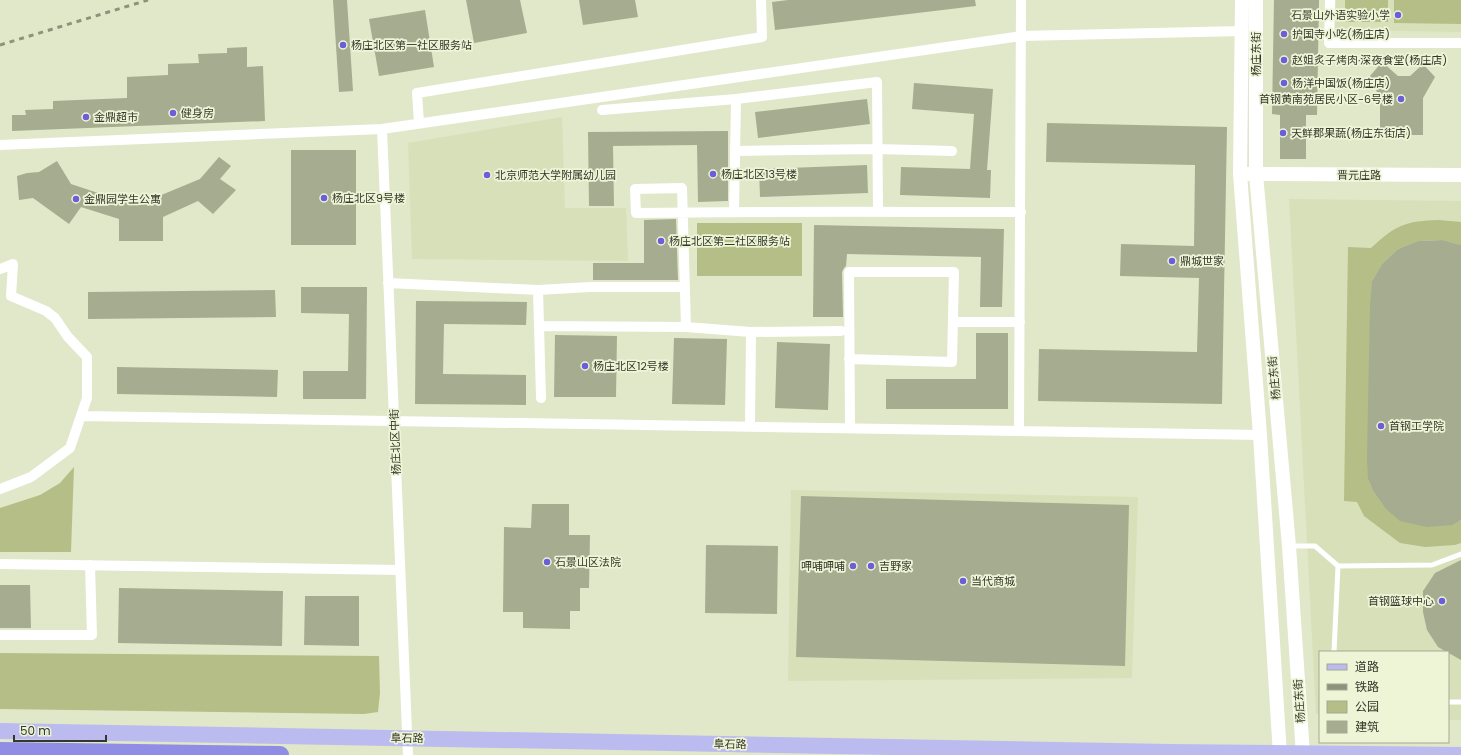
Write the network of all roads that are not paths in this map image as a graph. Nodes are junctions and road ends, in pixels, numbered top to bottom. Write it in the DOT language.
graph roads {
  1 [pos="760,0"];
  2 [pos="1022,0"];
  3 [pos="1242,0"];
  4 [pos="1256,0"];
  5 [pos="1330,0"];
  6 [pos="1242,31"];
  7 [pos="1021,36"];
  8 [pos="1461,43"];
  9 [pos="736,99"];
  10 [pos="602,110"];
  11 [pos="419,123"];
  12 [pos="382,129"];
  13 [pos="0,145"];
  14 [pos="877,149"];
  15 [pos="735,151"];
  16 [pos="952,151"];
  17 [pos="1240,174"];
  18 [pos="1256,174"];
  19 [pos="1461,175"];
  20 [pos="683,212"];
  21 [pos="734,212"];
  22 [pos="878,212"];
  23 [pos="1021,212"];
  24 [pos="0,268"];
  25 [pos="388,283"];
  26 [pos="685,287"];
  27 [pos="538,290"];
  28 [pos="953,322"];
  29 [pos="1020,322"];
  30 [pos="539,326"];
  31 [pos="686,327"];
  32 [pos="841,331"];
  33 [pos="751,332"];
  34 [pos="849,359"];
  35 [pos="541,398"];
  36 [pos="82,416"];
  37 [pos="395,421"];
  38 [pos="750,427"];
  39 [pos="850,428"];
  40 [pos="1019,431"];
  41 [pos="1260,435"];
  42 [pos="0,489"];
  43 [pos="1289,546"];
  44 [pos="1461,554"];
  45 [pos="0,564"];
  46 [pos="90,565"];
  47 [pos="1338,566"];
  48 [pos="400,570"];
  49 [pos="0,635"];
  50 [pos="1334,651"];
  51 [pos="1449,702"];
  52 [pos="1461,702"];
  53 [pos="0,731"];
  54 [pos="407,738"];
  55 [pos="0,751"];
  56 [pos="1170,753"];
  57 [pos="1280,754"];
  58 [pos="1303,754"];
  59 [pos="280,755"];
  60 [pos="408,755"];
  61 [pos="1396,755"];
  62 [pos="1461,755"];
  1 -- 11 [label="street"];
  2 -- 7 [label="street"];
  3 -- 6 [label="main road, 杨庄东街"];
  4 -- 18 [label="main road, 杨庄东街"];
  5 -- 8 [label="street"];
  6 -- 7 [label="street"];
  6 -- 17 [label="main road, 杨庄东街"];
  7 -- 11 [label="street"];
  7 -- 23 [label="street"];
  9 -- 10 [label="street"];
  9 -- 14 [label="street"];
  9 -- 15 [label="street"];
  11 -- 12 [label="street"];
  12 -- 13 [label="street"];
  12 -- 25 [label="street, 杨庄北区中街"];
  14 -- 15 [label="street"];
  14 -- 16 [label="street"];
  14 -- 22 [label="street"];
  15 -- 21 [label="street"];
  17 -- 18 [label="main road, 晋元庄路"];
  17 -- 41 [label="main road, 杨庄东街"];
  18 -- 19 [label="main road, 晋元庄路"];
  18 -- 43 [label="main road, 杨庄东街"];
  20 -- 20 [label="street"];
  20 -- 21 [label="street"];
  20 -- 26 [label="street"];
  21 -- 22 [label="street"];
  22 -- 23 [label="street"];
  23 -- 29 [label="street"];
  24 -- 36 [label="street"];
  25 -- 27 [label="street"];
  25 -- 37 [label="street, 杨庄北区中街"];
  26 -- 27 [label="street"];
  26 -- 31 [label="street"];
  27 -- 30 [label="street"];
  28 -- 29 [label="street"];
  28 -- 34 [label="street"];
  28 -- 34 [label="street"];
  29 -- 40 [label="street"];
  30 -- 31 [label="street"];
  30 -- 35 [label="street"];
  31 -- 33 [label="street"];
  32 -- 33 [label="street"];
  33 -- 38 [label="street"];
  34 -- 39 [label="street"];
  36 -- 37 [label="street"];
  36 -- 42 [label="street"];
  37 -- 38 [label="street"];
  37 -- 48 [label="street, 杨庄北区中街"];
  38 -- 39 [label="street"];
  39 -- 40 [label="street"];
  40 -- 41 [label="street"];
  41 -- 57 [label="main road, 杨庄东街"];
  43 -- 47 [label="lane"];
  43 -- 58 [label="main road, 杨庄东街"];
  44 -- 47 [label="lane"];
  45 -- 46 [label="street"];
  46 -- 48 [label="street"];
  46 -- 49 [label="street"];
  47 -- 50 [label="lane"];
  48 -- 54 [label="street, 杨庄北区中街"];
  51 -- 52 [label="lane"];
  53 -- 54 [label="main road, 阜石路"];
  54 -- 56 [label="main road, 阜石路"];
  54 -- 60 [label="street, 杨庄北区中街"];
  55 -- 59 [label="highway"];
  56 -- 57 [label="main road, 阜石路"];
  57 -- 58 [label="main road, 阜石路"];
  58 -- 61 [label="main road, 阜石路"];
  61 -- 62 [label="main road, 阜石路"];
}
